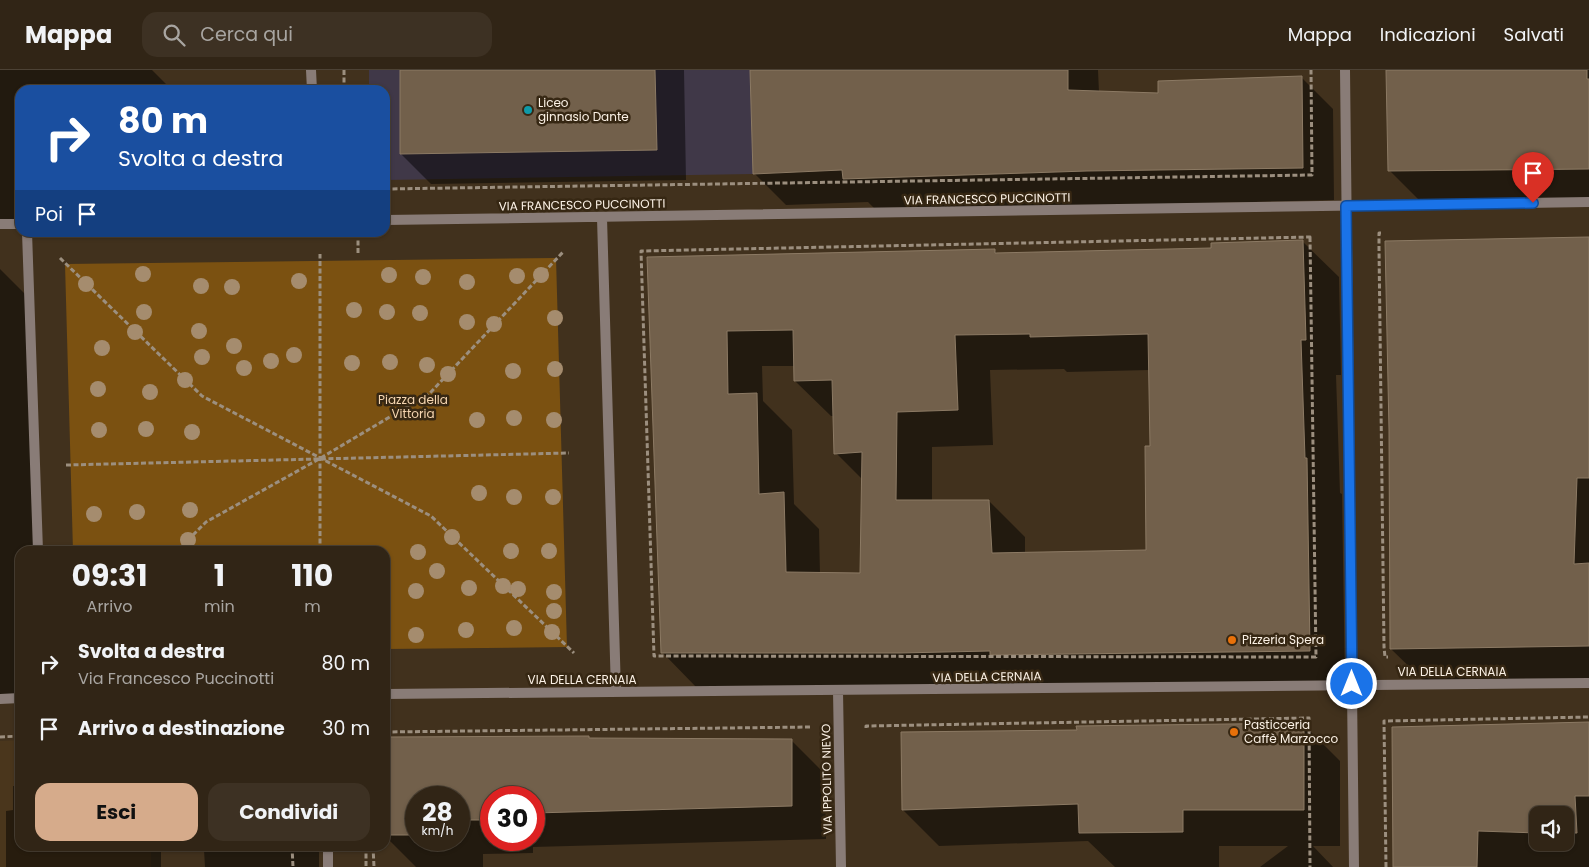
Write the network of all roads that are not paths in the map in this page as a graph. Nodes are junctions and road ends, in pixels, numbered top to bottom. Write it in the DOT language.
graph roads {
  1 [pos="311,70"];
  2 [pos="1345,70"];
  3 [pos="312,85"];
  4 [pos="1589,202"];
  5 [pos="1346,206"];
  6 [pos="602,218"];
  7 [pos="390,220"];
  8 [pos="0,224"];
  9 [pos="15,224"];
  10 [pos="27,237"];
  11 [pos="38,546"];
  12 [pos="1352,684"];
  13 [pos="1589,684"];
  14 [pos="838,691"];
  15 [pos="616,692"];
  16 [pos="390,694"];
  17 [pos="15,698"];
  18 [pos="0,699"];
  19 [pos="328,851"];
  20 [pos="328,867"];
  21 [pos="841,867"];
  22 [pos="1354,867"];
  1 -- 3 [label="street"];
  2 -- 5 [label="street"];
  4 -- 5 [label="street, VIA FRANCESCO PUCCINOTTI"];
  5 -- 6 [label="street, VIA FRANCESCO PUCCINOTTI"];
  5 -- 12 [label="street"];
  6 -- 7 [label="street, VIA FRANCESCO PUCCINOTTI"];
  6 -- 15 [label="street"];
  8 -- 9 [label="street"];
  10 -- 11 [label="street"];
  12 -- 13 [label="street, VIA DELLA CERNAIA"];
  12 -- 14 [label="street, VIA DELLA CERNAIA"];
  12 -- 22 [label="street"];
  14 -- 15 [label="street, VIA DELLA CERNAIA"];
  14 -- 21 [label="street, VIA IPPOLITO NIEVO"];
  15 -- 16 [label="street, VIA DELLA CERNAIA"];
  17 -- 18 [label="street"];
  19 -- 20 [label="street"];
}
